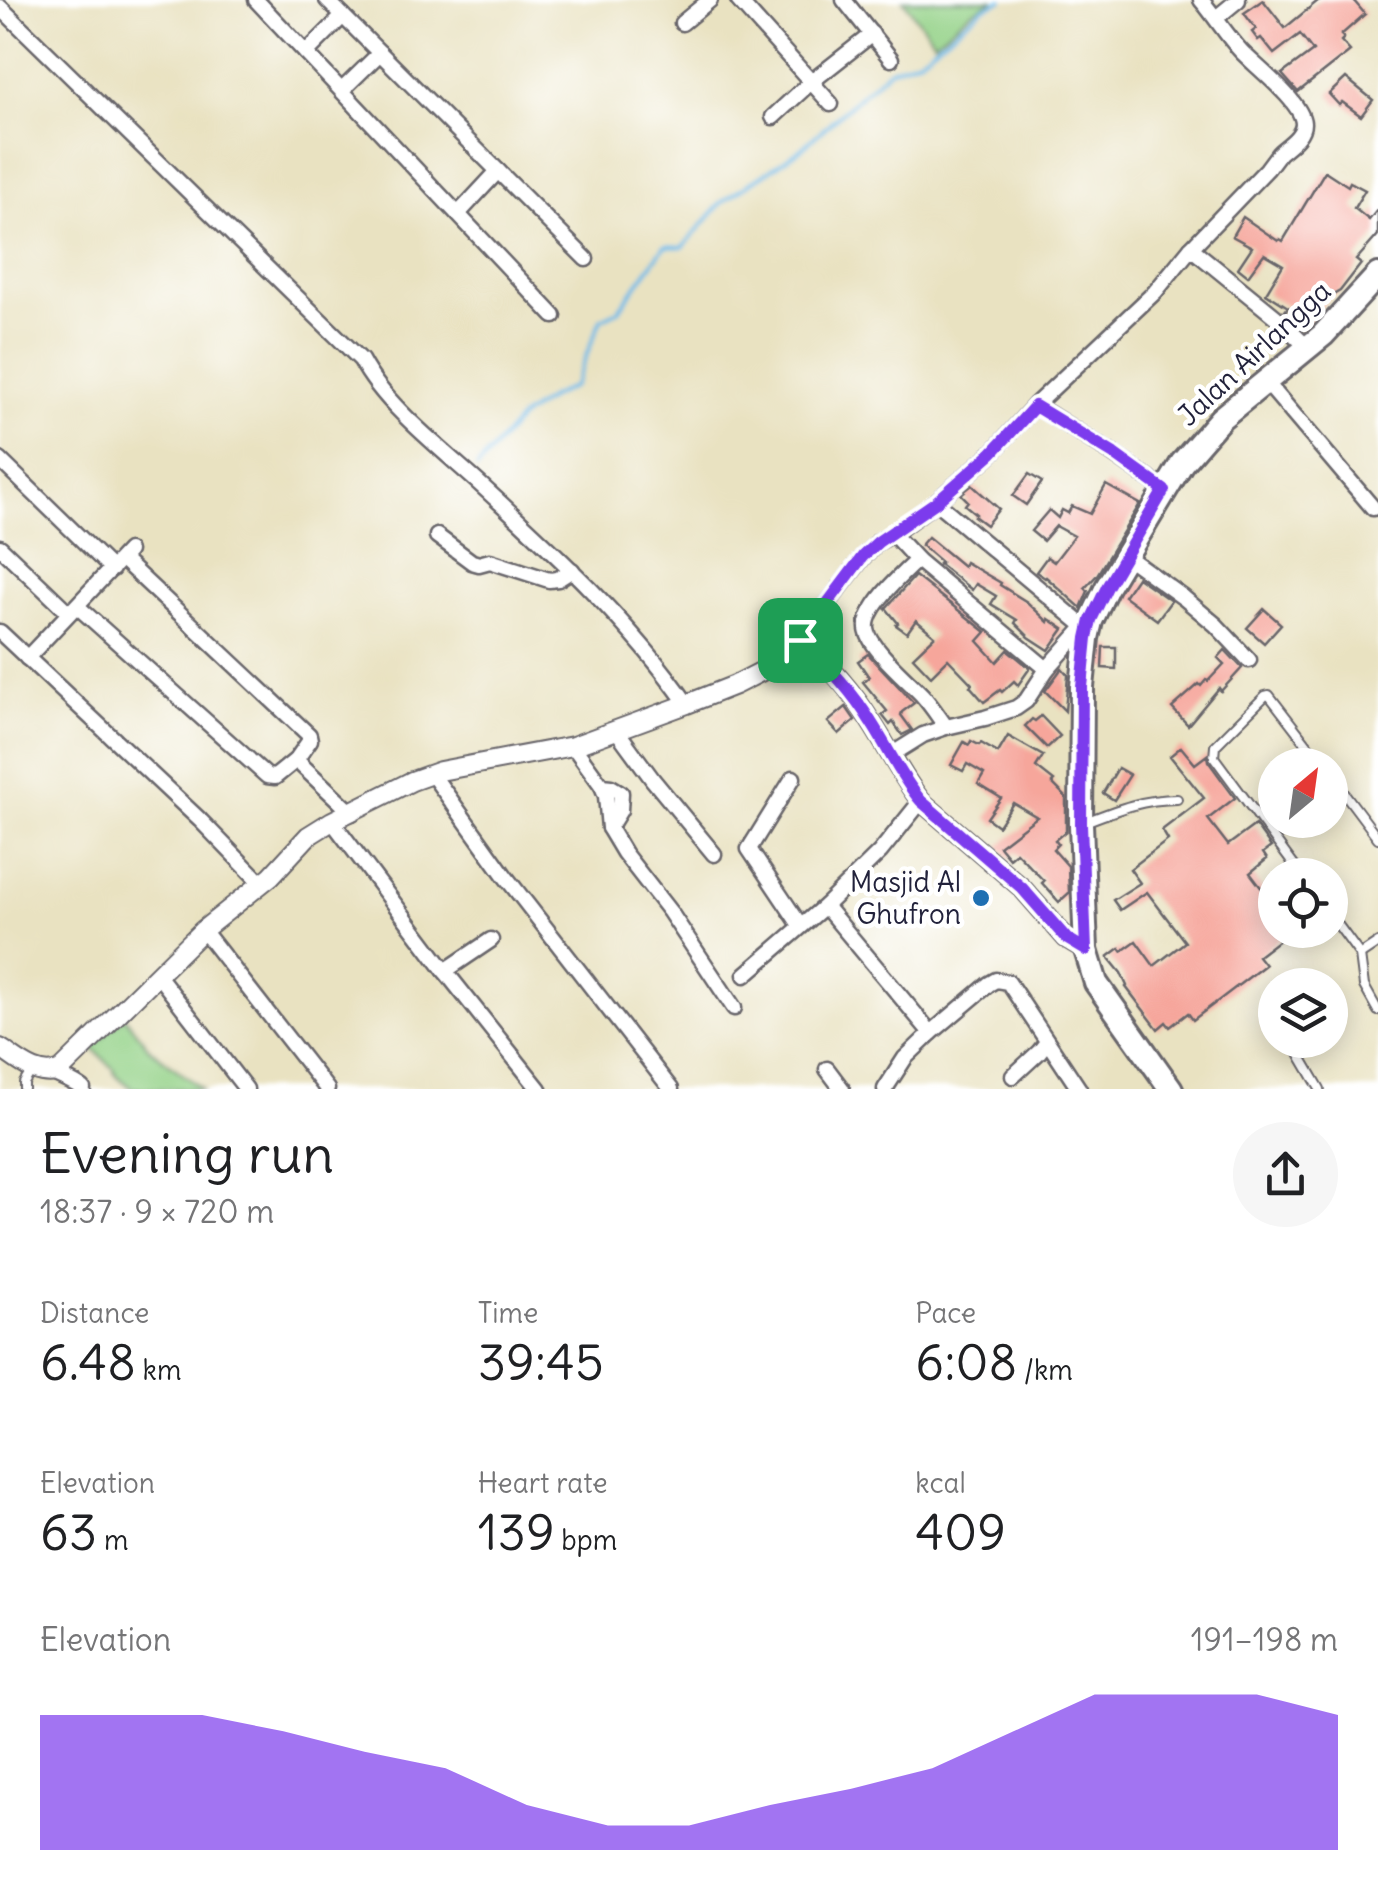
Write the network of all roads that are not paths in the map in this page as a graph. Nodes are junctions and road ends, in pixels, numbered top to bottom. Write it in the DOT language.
graph roads {
  1 [pos="256,0"];
  2 [pos="326,0"];
  3 [pos="710,0"];
  4 [pos="738,0"];
  5 [pos="844,0"];
  6 [pos="1201,0"];
  7 [pos="1238,0"];
  8 [pos="0,7"];
  9 [pos="343,16"];
  10 [pos="1216,18"];
  11 [pos="682,23"];
  12 [pos="872,34"];
  13 [pos="306,52"];
  14 [pos="380,53"];
  15 [pos="890,59"];
  16 [pos="811,82"];
  17 [pos="342,90"];
  18 [pos="831,104"];
  19 [pos="774,117"];
  20 [pos="498,171"];
  21 [pos="458,214"];
  22 [pos="1191,248"];
  23 [pos="586,259"];
  24 [pos="1378,275"];
  25 [pos="554,316"];
  26 [pos="1309,348"];
  27 [pos="1266,382"];
  28 [pos="1035,406"];
  29 [pos="0,460"];
  30 [pos="1164,490"];
  31 [pos="936,502"];
  32 [pos="1373,508"];
  33 [pos="892,534"];
  34 [pos="437,536"];
  35 [pos="0,547"];
  36 [pos="1126,556"];
  37 [pos="121,560"];
  38 [pos="917,560"];
  39 [pos="572,570"];
  40 [pos="73,610"];
  41 [pos="1088,624"];
  42 [pos="0,632"];
  43 [pos="800,640"];
  44 [pos="27,658"];
  45 [pos="1250,660"];
  46 [pos="1047,669"];
  47 [pos="687,704"];
  48 [pos="946,726"];
  49 [pos="617,731"];
  50 [pos="573,746"];
  51 [pos="1310,748"];
  52 [pos="891,755"];
  53 [pos="296,760"];
  54 [pos="432,774"];
  55 [pos="793,778"];
  56 [pos="1348,798"];
  57 [pos="1177,800"];
  58 [pos="921,801"];
  59 [pos="352,813"];
  60 [pos="1258,817"];
  61 [pos="332,822"];
  62 [pos="1081,824"];
  63 [pos="1378,838"];
  64 [pos="714,854"];
  65 [pos="262,884"];
  66 [pos="825,906"];
  67 [pos="800,925"];
  68 [pos="203,930"];
  69 [pos="1348,939"];
  70 [pos="491,940"];
  71 [pos="1378,943"];
  72 [pos="1086,950"];
  73 [pos="1360,955"];
  74 [pos="445,970"];
  75 [pos="157,974"];
  76 [pos="745,975"];
  77 [pos="734,1008"];
  78 [pos="1378,1011"];
  79 [pos="930,1032"];
  80 [pos="1047,1042"];
  81 [pos="0,1048"];
  82 [pos="1302,1058"];
  83 [pos="827,1069"];
  84 [pos="32,1070"];
  85 [pos="1013,1076"];
  86 [pos="62,1080"];
  87 [pos="24,1089"];
  88 [pos="84,1089"];
  89 [pos="246,1089"];
  90 [pos="327,1089"];
  91 [pos="540,1089"];
  92 [pos="670,1089"];
  93 [pos="842,1089"];
  94 [pos="885,1089"];
  95 [pos="1079,1089"];
  96 [pos="1171,1089"];
  97 [pos="1320,1089"];
  1 -- 13 [label="street"];
  2 -- 9 [label="street"];
  3 -- 11 [label="street"];
  4 -- 16 [label="street"];
  5 -- 12 [label="street"];
  6 -- 10 [label="street"];
  7 -- 10 [label="street"];
  8 -- 39 [label="street"];
  9 -- 13 [label="street"];
  9 -- 14 [label="street"];
  10 -- 22 [label="street"];
  12 -- 15 [label="street"];
  12 -- 16 [label="street"];
  13 -- 17 [label="street"];
  14 -- 17 [label="street"];
  14 -- 20 [label="street"];
  16 -- 18 [label="street"];
  16 -- 19 [label="street"];
  17 -- 21 [label="street"];
  20 -- 21 [label="street"];
  20 -- 23 [label="street"];
  21 -- 25 [label="street"];
  22 -- 26 [label="street"];
  22 -- 28 [label="street"];
  24 -- 26 [label="main road, Jalan Airlangga"];
  26 -- 27 [label="main road, Jalan Airlangga"];
  27 -- 30 [label="main road, Jalan Airlangga"];
  27 -- 32 [label="street"];
  28 -- 30 [label="street"];
  28 -- 31 [label="street"];
  29 -- 37 [label="street"];
  30 -- 36 [label="main road, Jalan Airlangga"];
  31 -- 33 [label="street"];
  31 -- 41 [label="street"];
  33 -- 38 [label="street"];
  33 -- 43 [label="street"];
  34 -- 39 [label="street"];
  35 -- 40 [label="street"];
  36 -- 41 [label="main road, Jalan Airlangga"];
  36 -- 45 [label="street"];
  37 -- 40 [label="street"];
  37 -- 53 [label="street"];
  38 -- 46 [label="street"];
  38 -- 48 [label="street"];
  39 -- 47 [label="street"];
  40 -- 44 [label="street"];
  40 -- 53 [label="street"];
  41 -- 46 [label="street"];
  41 -- 62 [label="main road, Jalan Airlangga"];
  42 -- 44 [label="street"];
  43 -- 47 [label="street"];
  43 -- 52 [label="street"];
  44 -- 65 [label="street"];
  46 -- 48 [label="street"];
  47 -- 49 [label="street"];
  48 -- 52 [label="street"];
  49 -- 50 [label="street"];
  49 -- 64 [label="street"];
  50 -- 54 [label="street"];
  50 -- 77 [label="street"];
  51 -- 60 [label="lane"];
  52 -- 58 [label="street"];
  53 -- 59 [label="street"];
  54 -- 59 [label="street"];
  54 -- 92 [label="street"];
  55 -- 67 [label="street"];
  56 -- 63 [label="lane"];
  57 -- 62 [label="lane"];
  58 -- 66 [label="street"];
  58 -- 72 [label="street"];
  59 -- 61 [label="street"];
  61 -- 65 [label="street"];
  61 -- 74 [label="street"];
  62 -- 72 [label="main road, Jalan Airlangga"];
  65 -- 68 [label="street"];
  66 -- 67 [label="street"];
  66 -- 79 [label="street"];
  67 -- 76 [label="street"];
  68 -- 75 [label="street"];
  68 -- 90 [label="street"];
  69 -- 73 [label="lane"];
  70 -- 74 [label="street"];
  71 -- 73 [label="lane"];
  72 -- 96 [label="main road, Jalan Airlangga"];
  73 -- 78 [label="lane"];
  74 -- 91 [label="street"];
  75 -- 86 [label="street"];
  75 -- 89 [label="street"];
  79 -- 80 [label="street"];
  79 -- 94 [label="street"];
  80 -- 85 [label="street"];
  80 -- 95 [label="street"];
  81 -- 84 [label="street"];
  82 -- 97 [label="lane"];
  83 -- 93 [label="street"];
  84 -- 86 [label="street"];
  84 -- 87 [label="lane"];
  86 -- 88 [label="street"];
}
